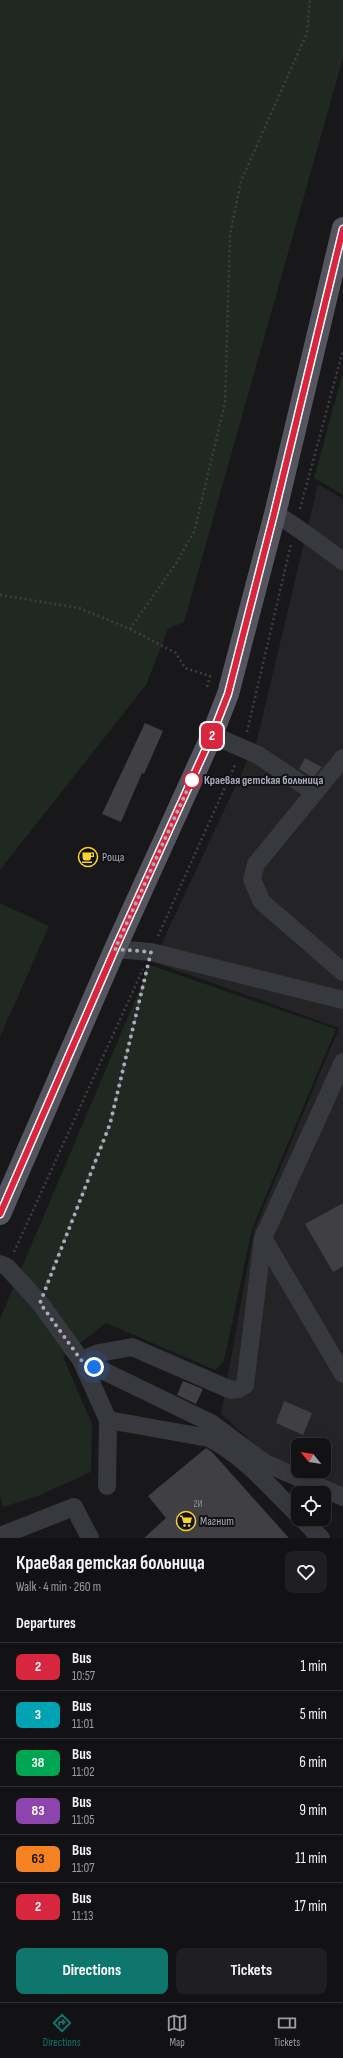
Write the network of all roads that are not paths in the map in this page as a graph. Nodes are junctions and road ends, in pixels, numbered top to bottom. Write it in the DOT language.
graph roads {
  1 [pos="343,228"];
  2 [pos="274,514"];
  3 [pos="343,561"];
  4 [pos="212,735"];
  5 [pos="343,758"];
  6 [pos="314,792"];
  7 [pos="115,949"];
  8 [pos="343,972"];
  9 [pos="343,1000"];
  10 [pos="343,1062"];
  11 [pos="0,1214"];
  12 [pos="263,1238"];
  13 [pos="0,1264"];
  14 [pos="81,1360"];
  15 [pos="343,1374"];
  16 [pos="108,1420"];
  17 [pos="107,1486"];
  18 [pos="343,1497"];
  19 [pos="291,1508"];
  20 [pos="309,1526"];
  21 [pos="0,1536"];
  22 [pos="90,1538"];
  23 [pos="321,1538"];
  1 -- 2 [label="main road"];
  2 -- 3 [label="lane"];
  2 -- 4 [label="main road"];
  4 -- 6 [label="lane"];
  4 -- 7 [label="main road"];
  5 -- 6 [label="lane"];
  6 -- 8 [label="lane"];
  7 -- 9 [label="lane"];
  7 -- 11 [label="main road"];
  10 -- 12 [label="lane"];
  12 -- 14 [label="lane"];
  12 -- 15 [label="lane"];
  13 -- 14 [label="lane"];
  14 -- 16 [label="lane"];
  14 -- 18 [label="lane"];
  16 -- 17 [label="lane"];
  16 -- 19 [label="lane"];
  20 -- 23 [label="lane"];
  21 -- 22 [label="lane"];
}
